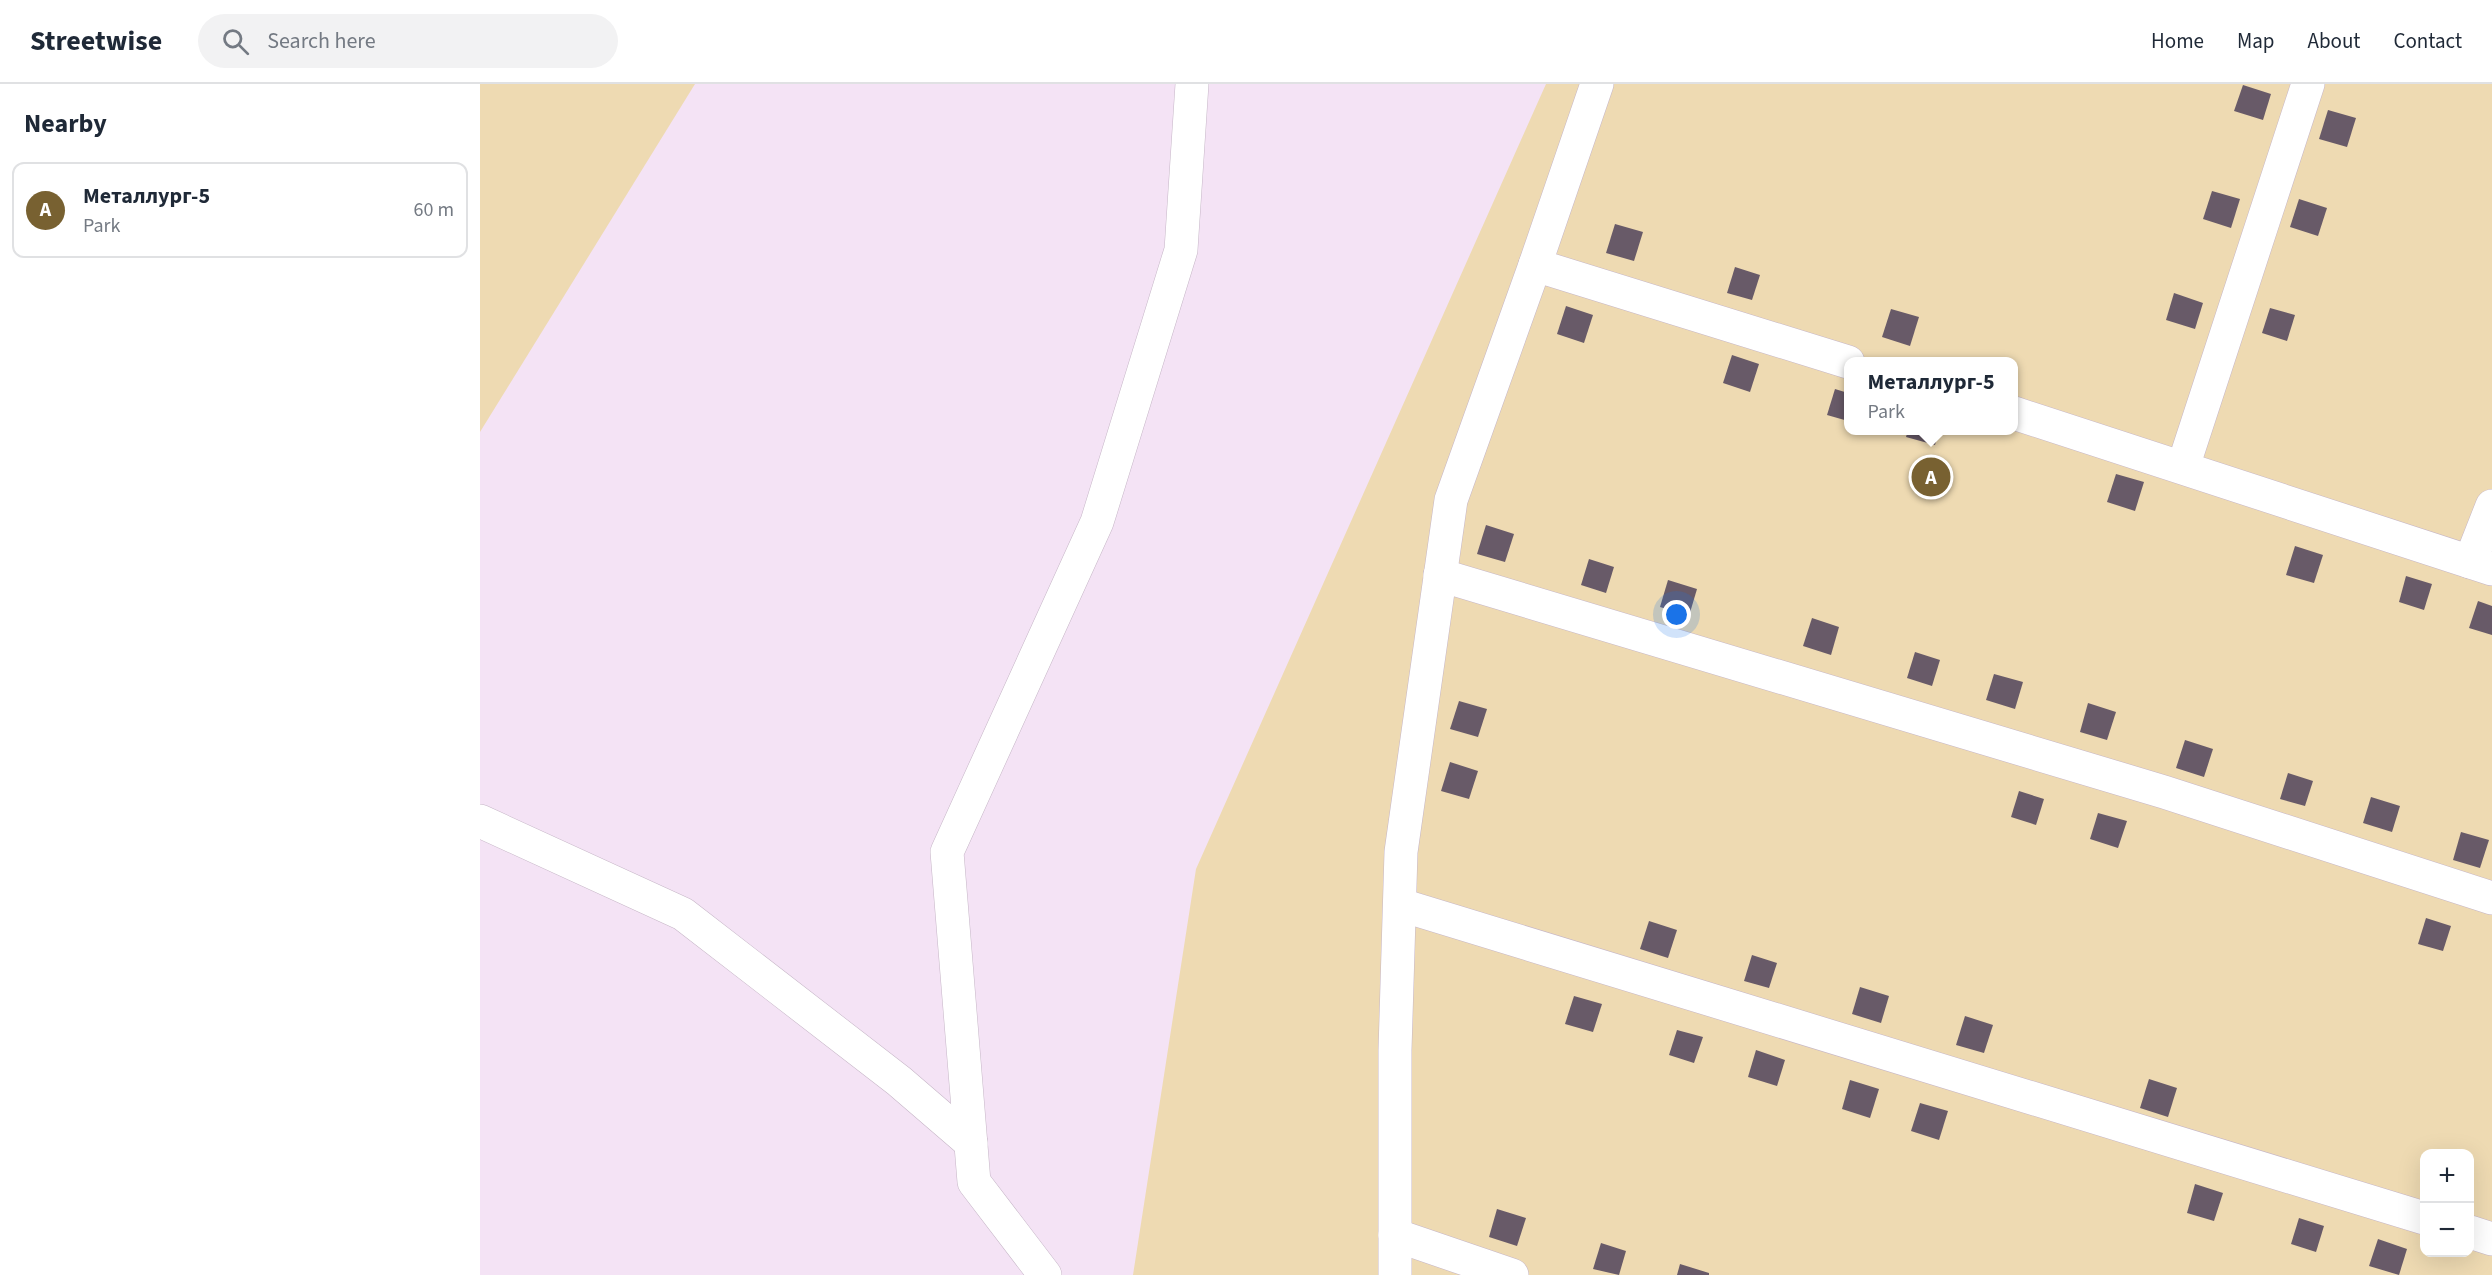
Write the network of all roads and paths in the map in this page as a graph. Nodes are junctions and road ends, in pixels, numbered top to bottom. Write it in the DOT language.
graph roads {
  1 [pos="1192,84"];
  2 [pos="1597,84"];
  3 [pos="2308,84"];
  4 [pos="1535,265"];
  5 [pos="1844,361"];
  6 [pos="2018,414"];
  7 [pos="2183,467"];
  8 [pos="2492,506"];
  9 [pos="2481,565"];
  10 [pos="1440,575"];
  11 [pos="480,821"];
  12 [pos="2492,898"];
  13 [pos="1401,905"];
  14 [pos="971,1143"];
  15 [pos="2420,1217"];
  16 [pos="2474,1234"];
  17 [pos="1395,1235"];
  18 [pos="2492,1239"];
  19 [pos="1045,1275"];
  20 [pos="1395,1275"];
  21 [pos="1512,1275"];
  1 -- 14 [label="street"];
  2 -- 4 [label="street"];
  3 -- 7 [label="street"];
  4 -- 5 [label="street"];
  4 -- 10 [label="street"];
  6 -- 7 [label="street"];
  7 -- 9 [label="street"];
  8 -- 9 [label="street"];
  10 -- 12 [label="street"];
  10 -- 13 [label="street"];
  11 -- 14 [label="street"];
  13 -- 15 [label="street"];
  13 -- 17 [label="street"];
  14 -- 19 [label="street"];
  16 -- 18 [label="street"];
  17 -- 20 [label="street"];
  17 -- 21 [label="street"];
}
